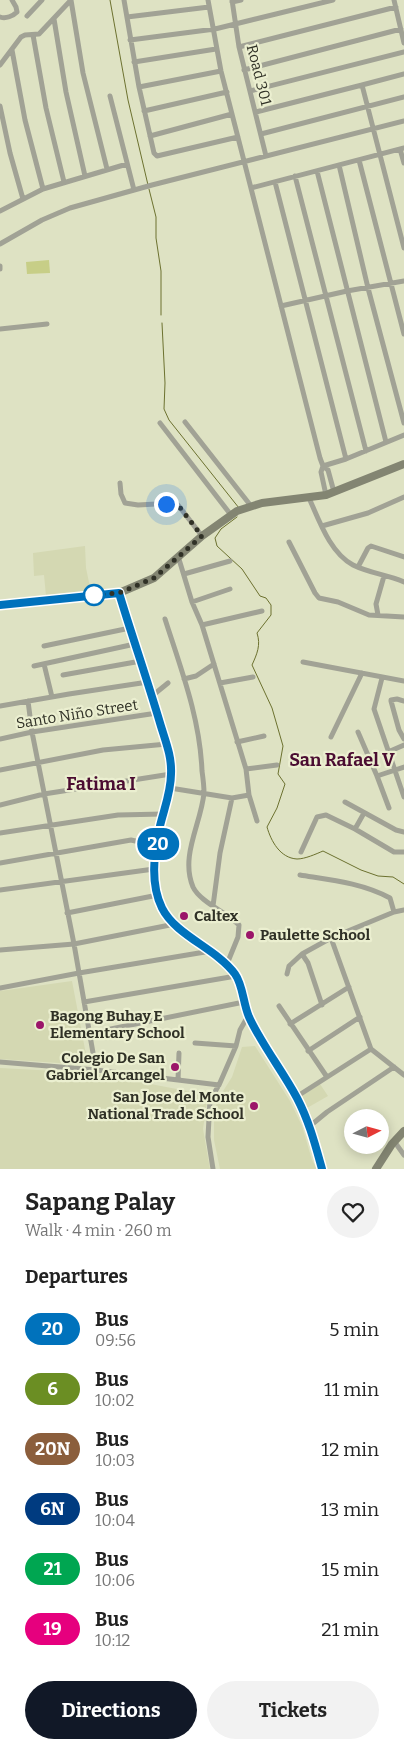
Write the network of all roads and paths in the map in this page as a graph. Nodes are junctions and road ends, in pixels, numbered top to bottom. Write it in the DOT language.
graph roads {
  1 [pos="12,0"];
  2 [pos="42,0"];
  3 [pos="124,0"];
  4 [pos="208,0"];
  5 [pos="241,0"];
  6 [pos="333,0"];
  7 [pos="394,0"];
  8 [pos="232,1"];
  9 [pos="209,7"];
  10 [pos="396,7"];
  11 [pos="27,16"];
  12 [pos="0,17"];
  13 [pos="127,17"];
  14 [pos="54,18"];
  15 [pos="235,25"];
  16 [pos="212,28"];
  17 [pos="401,29"];
  18 [pos="33,35"];
  19 [pos="130,40"];
  20 [pos="404,43"];
  21 [pos="239,47"];
  22 [pos="216,49"];
  23 [pos="12,50"];
  24 [pos="404,52"];
  25 [pos="134,62"];
  26 [pos="0,65"];
  27 [pos="244,70"];
  28 [pos="221,71"];
  29 [pos="404,74"];
  30 [pos="362,85"];
  31 [pos="139,87"];
  32 [pos="250,91"];
  33 [pos="227,92"];
  34 [pos="110,96"];
  35 [pos="404,97"];
  36 [pos="0,106"];
  37 [pos="368,106"];
  38 [pos="144,111"];
  39 [pos="256,112"];
  40 [pos="232,114"];
  41 [pos="404,121"];
  42 [pos="374,129"];
  43 [pos="261,134"];
  44 [pos="150,136"];
  45 [pos="238,136"];
  46 [pos="402,149"];
  47 [pos="380,154"];
  48 [pos="266,156"];
  49 [pos="359,160"];
  50 [pos="244,161"];
  51 [pos="404,163"];
  52 [pos="127,164"];
  53 [pos="339,165"];
  54 [pos="107,169"];
  55 [pos="317,171"];
  56 [pos="84,176"];
  57 [pos="295,176"];
  58 [pos="64,182"];
  59 [pos="274,182"];
  60 [pos="251,188"];
  61 [pos="43,189"];
  62 [pos="134,190"];
  63 [pos="24,199"];
  64 [pos="0,202"];
  65 [pos="1,210"];
  66 [pos="0,244"];
  67 [pos="404,248"];
  68 [pos="404,281"];
  69 [pos="391,284"];
  70 [pos="368,288"];
  71 [pos="347,291"];
  72 [pos="326,297"];
  73 [pos="304,302"];
  74 [pos="281,306"];
  75 [pos="47,324"];
  76 [pos="0,329"];
  77 [pos="404,334"];
  78 [pos="186,422"];
  79 [pos="160,423"];
  80 [pos="404,423"];
  81 [pos="404,435"];
  82 [pos="386,442"];
  83 [pos="366,451"];
  84 [pos="346,459"];
  85 [pos="404,464"];
  86 [pos="323,466"];
  87 [pos="120,483"];
  88 [pos="330,493"];
  89 [pos="404,497"];
  90 [pos="309,498"];
  91 [pos="241,510"];
  92 [pos="322,526"];
  93 [pos="202,536"];
  94 [pos="288,542"];
  95 [pos="178,556"];
  96 [pos="404,557"];
  97 [pos="230,561"];
  98 [pos="358,567"];
  99 [pos="184,574"];
  100 [pos="384,576"];
  101 [pos="404,582"];
  102 [pos="230,589"];
  103 [pos="119,593"];
  104 [pos="192,602"];
  105 [pos="0,605"];
  106 [pos="262,611"];
  107 [pos="378,615"];
  108 [pos="404,617"];
  109 [pos="165,619"];
  110 [pos="202,625"];
  111 [pos="130,628"];
  112 [pos="135,644"];
  113 [pos="44,646"];
  114 [pos="141,661"];
  115 [pos="303,662"];
  116 [pos="44,664"];
  117 [pos="214,664"];
  118 [pos="34,666"];
  119 [pos="362,673"];
  120 [pos="64,675"];
  121 [pos="253,677"];
  122 [pos="382,678"];
  123 [pos="184,679"];
  124 [pos="404,681"];
  125 [pos="148,682"];
  126 [pos="168,683"];
  127 [pos="220,683"];
  128 [pos="152,696"];
  129 [pos="52,697"];
  130 [pos="28,701"];
  131 [pos="404,701"];
  132 [pos="0,706"];
  133 [pos="157,714"];
  134 [pos="32,732"];
  135 [pos="358,732"];
  136 [pos="264,736"];
  137 [pos="331,738"];
  138 [pos="404,739"];
  139 [pos="0,740"];
  140 [pos="237,742"];
  141 [pos="167,744"];
  142 [pos="404,745"];
  143 [pos="388,752"];
  144 [pos="38,762"];
  145 [pos="277,765"];
  146 [pos="404,767"];
  147 [pos="246,769"];
  148 [pos="0,770"];
  149 [pos="394,770"];
  150 [pos="171,774"];
  151 [pos="376,776"];
  152 [pos="170,788"];
  153 [pos="204,793"];
  154 [pos="44,794"];
  155 [pos="249,795"];
  156 [pos="404,796"];
  157 [pos="232,798"];
  158 [pos="346,802"];
  159 [pos="0,805"];
  160 [pos="389,808"];
  161 [pos="364,813"];
  162 [pos="164,814"];
  163 [pos="257,821"];
  164 [pos="49,825"];
  165 [pos="355,830"];
  166 [pos="404,832"];
  167 [pos="0,833"];
  168 [pos="157,846"];
  169 [pos="300,852"];
  170 [pos="404,852"];
  171 [pos="56,854"];
  172 [pos="0,863"];
  173 [pos="154,869"];
  174 [pos="300,875"];
  175 [pos="61,881"];
  176 [pos="0,890"];
  177 [pos="158,895"];
  178 [pos="213,906"];
  179 [pos="404,910"];
  180 [pos="394,912"];
  181 [pos="67,913"];
  182 [pos="176,924"];
  183 [pos="331,938"];
  184 [pos="74,944"];
  185 [pos="0,950"];
  186 [pos="211,951"];
  187 [pos="302,954"];
  188 [pos="227,964"];
  189 [pos="79,973"];
  190 [pos="287,974"];
  191 [pos="236,976"];
  192 [pos="349,987"];
  193 [pos="0,988"];
  194 [pos="84,1002"];
  195 [pos="244,1002"];
  196 [pos="322,1005"];
  197 [pos="279,1006"];
  198 [pos="248,1016"];
  199 [pos="360,1017"];
  200 [pos="290,1024"];
  201 [pos="91,1033"];
  202 [pos="195,1043"];
  203 [pos="236,1046"];
  204 [pos="372,1049"];
  205 [pos="308,1050"];
  206 [pos="179,1053"];
  207 [pos="0,1062"];
  208 [pos="394,1067"];
  209 [pos="96,1070"];
  210 [pos="404,1075"];
  211 [pos="328,1076"];
  212 [pos="178,1080"];
  213 [pos="219,1085"];
  214 [pos="296,1097"];
  215 [pos="310,1126"];
  216 [pos="404,1131"];
  217 [pos="394,1142"];
  218 [pos="404,1155"];
  219 [pos="214,1169"];
  220 [pos="322,1169"];
  221 [pos="376,1169"];
  1 -- 12 [label="street"];
  2 -- 11 [label="street"];
  3 -- 13 [label="street"];
  4 -- 9 [label="street"];
  5 -- 8 [label="street"];
  6 -- 15 [label="street"];
  7 -- 10 [label="street"];
  8 -- 15 [label="street, Road 301"];
  9 -- 13 [label="street"];
  9 -- 16 [label="street"];
  10 -- 17 [label="street"];
  10 -- 21 [label="street"];
  13 -- 19 [label="street"];
  14 -- 18 [label="street"];
  14 -- 54 [label="street"];
  14 -- 56 [label="street"];
  15 -- 16 [label="street"];
  15 -- 21 [label="street, Road 301"];
  16 -- 19 [label="street"];
  16 -- 22 [label="street"];
  17 -- 20 [label="street"];
  17 -- 27 [label="street"];
  18 -- 23 [label="street"];
  18 -- 58 [label="street"];
  19 -- 25 [label="street"];
  21 -- 27 [label="street, Road 301"];
  22 -- 25 [label="street"];
  22 -- 28 [label="street"];
  23 -- 26 [label="street"];
  23 -- 61 [label="street"];
  24 -- 32 [label="street"];
  25 -- 31 [label="street"];
  27 -- 32 [label="street, Road 301"];
  28 -- 31 [label="street"];
  28 -- 33 [label="street"];
  29 -- 30 [label="street"];
  30 -- 37 [label="street"];
  30 -- 39 [label="street"];
  31 -- 38 [label="street"];
  32 -- 39 [label="street, Road 301"];
  33 -- 38 [label="street"];
  33 -- 40 [label="street"];
  34 -- 52 [label="street"];
  35 -- 37 [label="street"];
  36 -- 63 [label="street"];
  37 -- 42 [label="street"];
  37 -- 43 [label="street"];
  38 -- 44 [label="street"];
  39 -- 43 [label="street, Road 301"];
  40 -- 44 [label="street"];
  40 -- 45 [label="street"];
  41 -- 42 [label="street"];
  42 -- 47 [label="street"];
  42 -- 48 [label="street"];
  43 -- 48 [label="street, Road 301"];
  44 -- 45 [label="street"];
  45 -- 50 [label="street"];
  46 -- 47 [label="street"];
  46 -- 51 [label="street"];
  47 -- 49 [label="street"];
  47 -- 67 [label="street"];
  48 -- 50 [label="street"];
  49 -- 53 [label="street"];
  49 -- 69 [label="street"];
  50 -- 60 [label="street"];
  50 -- 62 [label="street"];
  52 -- 54 [label="street"];
  52 -- 62 [label="street"];
  53 -- 55 [label="street"];
  53 -- 70 [label="street"];
  54 -- 56 [label="street"];
  55 -- 57 [label="street"];
  55 -- 71 [label="street"];
  56 -- 58 [label="street"];
  57 -- 59 [label="street"];
  57 -- 72 [label="street"];
  58 -- 61 [label="street"];
  59 -- 60 [label="street"];
  59 -- 73 [label="street"];
  60 -- 74 [label="street"];
  61 -- 63 [label="street"];
  62 -- 66 [label="street"];
  63 -- 65 [label="street"];
  64 -- 65 [label="street"];
  68 -- 69 [label="street"];
  69 -- 70 [label="street"];
  69 -- 77 [label="street"];
  70 -- 71 [label="street"];
  70 -- 80 [label="street"];
  71 -- 72 [label="street"];
  71 -- 82 [label="street"];
  72 -- 73 [label="street"];
  72 -- 83 [label="street"];
  73 -- 74 [label="street"];
  73 -- 84 [label="street"];
  74 -- 86 [label="street"];
  75 -- 76 [label="street"];
  78 -- 91 [label="street"];
  79 -- 91 [label="street"];
  81 -- 82 [label="street"];
  82 -- 83 [label="street"];
  83 -- 84 [label="street"];
  84 -- 86 [label="street"];
  85 -- 88 [label="main road"];
  86 -- 88 [label="street"];
  87 -- 93 [label="street"];
  88 -- 90 [label="main road"];
  89 -- 92 [label="street"];
  90 -- 91 [label="main road"];
  90 -- 92 [label="street"];
  91 -- 93 [label="main road"];
  92 -- 98 [label="street"];
  93 -- 95 [label="main road"];
  94 -- 107 [label="street"];
  95 -- 99 [label="street"];
  95 -- 103 [label="main road"];
  96 -- 98 [label="street"];
  97 -- 99 [label="street"];
  98 -- 100 [label="street"];
  99 -- 104 [label="street"];
  100 -- 101 [label="street"];
  100 -- 107 [label="street"];
  102 -- 104 [label="street"];
  103 -- 105 [label="main road"];
  103 -- 111 [label="main road"];
  104 -- 110 [label="street"];
  106 -- 110 [label="street"];
  107 -- 108 [label="street"];
  109 -- 123 [label="street"];
  110 -- 117 [label="street"];
  111 -- 112 [label="main road"];
  111 -- 113 [label="street"];
  112 -- 114 [label="main road"];
  112 -- 116 [label="street"];
  114 -- 120 [label="street"];
  114 -- 125 [label="main road"];
  115 -- 119 [label="street"];
  116 -- 118 [label="street"];
  116 -- 129 [label="street"];
  117 -- 123 [label="street"];
  117 -- 127 [label="street"];
  119 -- 122 [label="street"];
  119 -- 137 [label="street"];
  121 -- 127 [label="street"];
  122 -- 124 [label="street"];
  122 -- 143 [label="street"];
  123 -- 153 [label="street"];
  125 -- 128 [label="main road"];
  125 -- 129 [label="street"];
  126 -- 128 [label="street"];
  127 -- 140 [label="street"];
  128 -- 133 [label="main road"];
  129 -- 130 [label="street"];
  130 -- 132 [label="street"];
  130 -- 134 [label="street"];
  131 -- 138 [label="street"];
  133 -- 134 [label="street, Santo Niño Street"];
  133 -- 141 [label="main road"];
  134 -- 139 [label="street, Santo Niño Street"];
  134 -- 144 [label="street"];
  135 -- 151 [label="street"];
  136 -- 140 [label="street"];
  140 -- 147 [label="street"];
  141 -- 144 [label="street"];
  141 -- 150 [label="main road"];
  142 -- 143 [label="street"];
  143 -- 149 [label="street"];
  144 -- 148 [label="street"];
  144 -- 154 [label="street"];
  145 -- 147 [label="street"];
  146 -- 149 [label="street"];
  147 -- 155 [label="street"];
  149 -- 151 [label="street"];
  149 -- 156 [label="street"];
  150 -- 152 [label="main road"];
  150 -- 154 [label="street"];
  151 -- 160 [label="street"];
  152 -- 153 [label="street"];
  152 -- 162 [label="main road"];
  153 -- 157 [label="street"];
  153 -- 178 [label="street"];
  154 -- 159 [label="street"];
  154 -- 164 [label="street"];
  155 -- 157 [label="street"];
  155 -- 163 [label="street"];
  157 -- 178 [label="street"];
  158 -- 161 [label="street"];
  161 -- 165 [label="street"];
  161 -- 166 [label="street"];
  162 -- 164 [label="street"];
  162 -- 168 [label="main road"];
  164 -- 167 [label="street"];
  164 -- 171 [label="street"];
  165 -- 169 [label="street"];
  165 -- 170 [label="street"];
  168 -- 171 [label="street"];
  168 -- 173 [label="main road"];
  171 -- 172 [label="street"];
  171 -- 175 [label="street"];
  173 -- 175 [label="street"];
  173 -- 177 [label="main road"];
  174 -- 180 [label="street"];
  175 -- 176 [label="street"];
  175 -- 181 [label="street"];
  177 -- 181 [label="street"];
  177 -- 182 [label="main road"];
  178 -- 188 [label="street"];
  179 -- 180 [label="street"];
  180 -- 183 [label="street"];
  181 -- 184 [label="street"];
  182 -- 184 [label="street"];
  182 -- 186 [label="main road"];
  183 -- 187 [label="street"];
  183 -- 192 [label="street"];
  184 -- 185 [label="street"];
  184 -- 189 [label="street"];
  186 -- 188 [label="main road"];
  186 -- 189 [label="street"];
  187 -- 190 [label="street"];
  187 -- 196 [label="street"];
  188 -- 191 [label="main road"];
  189 -- 193 [label="street"];
  189 -- 194 [label="street"];
  191 -- 194 [label="street"];
  191 -- 195 [label="main road"];
  192 -- 196 [label="street"];
  192 -- 199 [label="street"];
  194 -- 201 [label="street"];
  195 -- 198 [label="main road"];
  195 -- 201 [label="street"];
  196 -- 200 [label="street"];
  197 -- 200 [label="street"];
  198 -- 203 [label="street"];
  198 -- 214 [label="main road"];
  199 -- 204 [label="street"];
  199 -- 205 [label="street"];
  200 -- 205 [label="street"];
  201 -- 209 [label="street"];
  202 -- 203 [label="street"];
  203 -- 213 [label="street"];
  204 -- 208 [label="street"];
  204 -- 211 [label="street"];
  205 -- 211 [label="street"];
  206 -- 212 [label="street"];
  207 -- 209 [label="street"];
  208 -- 210 [label="street"];
  208 -- 215 [label="street"];
  209 -- 212 [label="street"];
  211 -- 214 [label="street"];
  212 -- 213 [label="street"];
  213 -- 219 [label="street"];
  214 -- 215 [label="main road"];
  215 -- 220 [label="main road"];
  216 -- 217 [label="main road"];
  217 -- 218 [label="street"];
  217 -- 221 [label="main road"];
}
